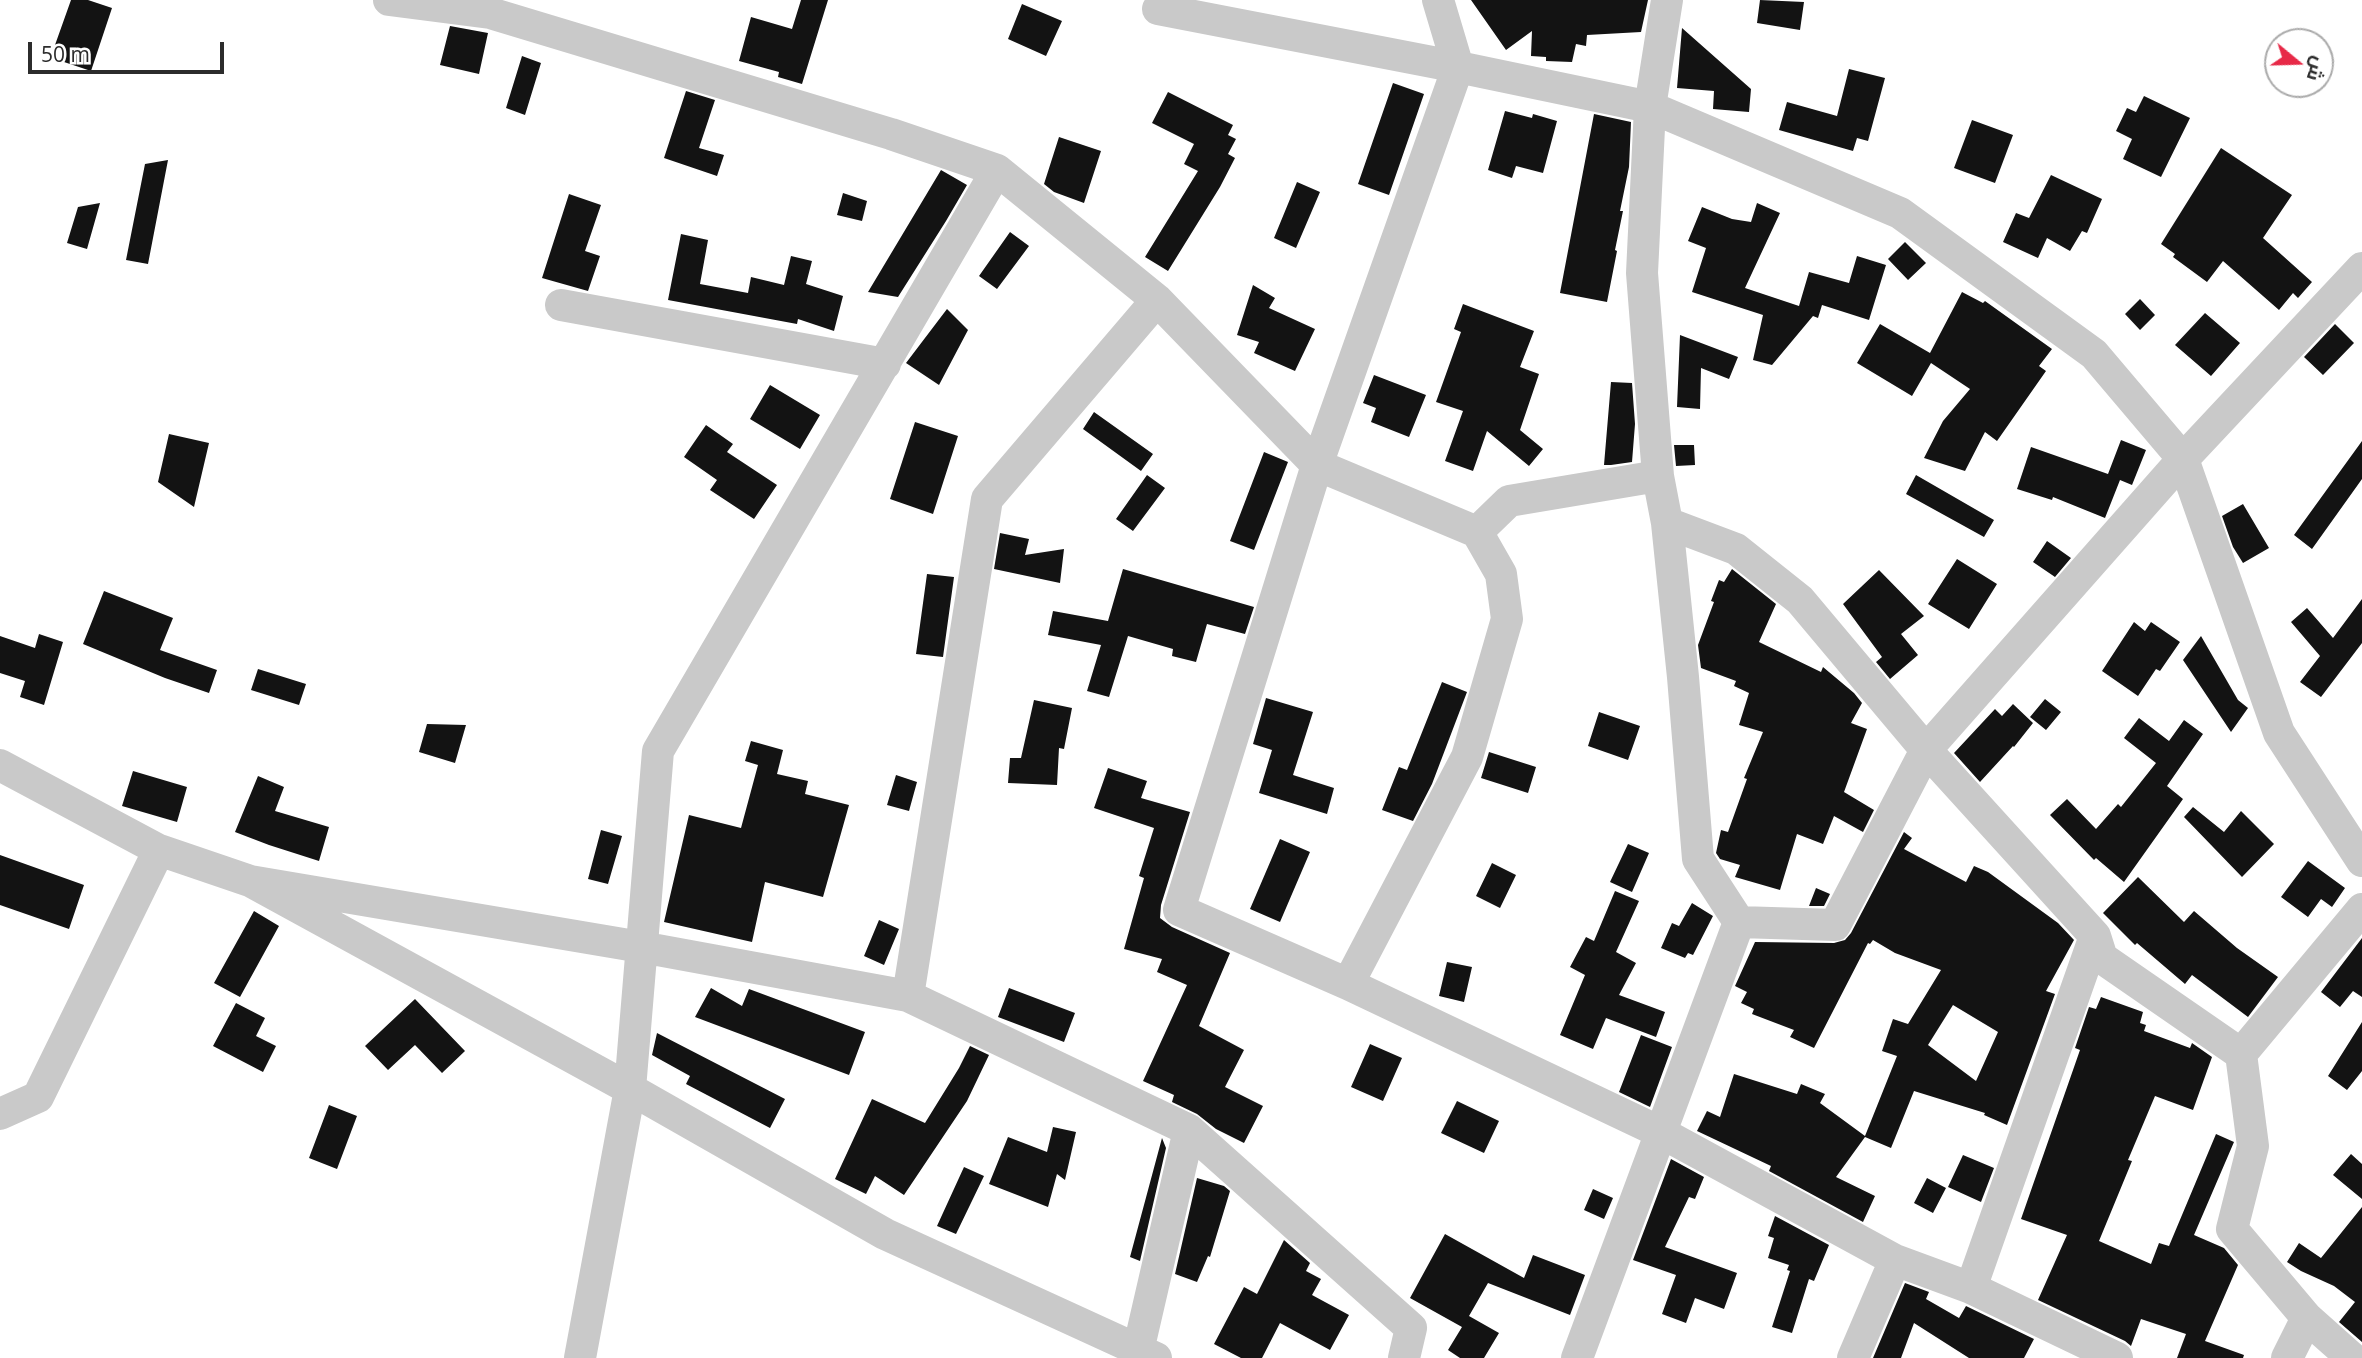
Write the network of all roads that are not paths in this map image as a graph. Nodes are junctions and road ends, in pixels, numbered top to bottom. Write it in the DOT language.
graph roads {
  1 [pos="389,0"];
  2 [pos="1438,0"];
  3 [pos="1667,0"];
  4 [pos="1158,9"];
  5 [pos="1458,67"];
  6 [pos="1650,107"];
  7 [pos="998,170"];
  8 [pos="2362,268"];
  9 [pos="1157,300"];
  10 [pos="561,305"];
  11 [pos="885,365"];
  12 [pos="2183,458"];
  13 [pos="1317,465"];
  14 [pos="1658,476"];
  15 [pos="1667,523"];
  16 [pos="1477,532"];
  17 [pos="1926,750"];
  18 [pos="0,765"];
  19 [pos="159,850"];
  20 [pos="2362,861"];
  21 [pos="250,881"];
  22 [pos="2362,909"];
  23 [pos="1739,922"];
  24 [pos="2095,936"];
  25 [pos="641,947"];
  26 [pos="1348,984"];
  27 [pos="908,996"];
  28 [pos="2241,1054"];
  29 [pos="630,1089"];
  30 [pos="0,1114"];
  31 [pos="1189,1130"];
  32 [pos="1660,1132"];
  33 [pos="1895,1260"];
  34 [pos="1971,1288"];
  35 [pos="2307,1318"];
  36 [pos="1142,1356"];
  37 [pos="580,1358"];
  38 [pos="1404,1358"];
  39 [pos="1577,1358"];
  40 [pos="1853,1358"];
  41 [pos="2117,1358"];
  42 [pos="2287,1358"];
  43 [pos="2352,1358"];
  1 -- 7 [label="street"];
  2 -- 5 [label="street"];
  3 -- 6 [label="street"];
  4 -- 5 [label="street"];
  5 -- 6 [label="street"];
  5 -- 13 [label="street"];
  6 -- 12 [label="street"];
  6 -- 14 [label="street"];
  7 -- 9 [label="street"];
  7 -- 11 [label="street"];
  8 -- 12 [label="street"];
  9 -- 13 [label="street"];
  9 -- 27 [label="street"];
  10 -- 11 [label="street"];
  11 -- 25 [label="street"];
  12 -- 17 [label="street"];
  12 -- 20 [label="street"];
  13 -- 16 [label="street"];
  13 -- 26 [label="street"];
  14 -- 15 [label="street"];
  14 -- 16 [label="street"];
  15 -- 17 [label="street"];
  15 -- 23 [label="street"];
  16 -- 26 [label="street"];
  17 -- 23 [label="street"];
  17 -- 24 [label="street"];
  18 -- 19 [label="street"];
  19 -- 21 [label="street"];
  19 -- 30 [label="street"];
  21 -- 25 [label="street"];
  21 -- 29 [label="street"];
  22 -- 28 [label="street"];
  23 -- 32 [label="street"];
  24 -- 28 [label="street"];
  24 -- 34 [label="street"];
  25 -- 27 [label="street"];
  25 -- 29 [label="street"];
  26 -- 32 [label="street"];
  27 -- 31 [label="street"];
  28 -- 35 [label="street"];
  29 -- 36 [label="street"];
  29 -- 37 [label="street"];
  31 -- 36 [label="street"];
  31 -- 38 [label="street"];
  32 -- 33 [label="street"];
  32 -- 39 [label="street"];
  33 -- 34 [label="street"];
  33 -- 40 [label="street"];
  34 -- 41 [label="street"];
  35 -- 42 [label="street"];
  35 -- 43 [label="street"];
}
